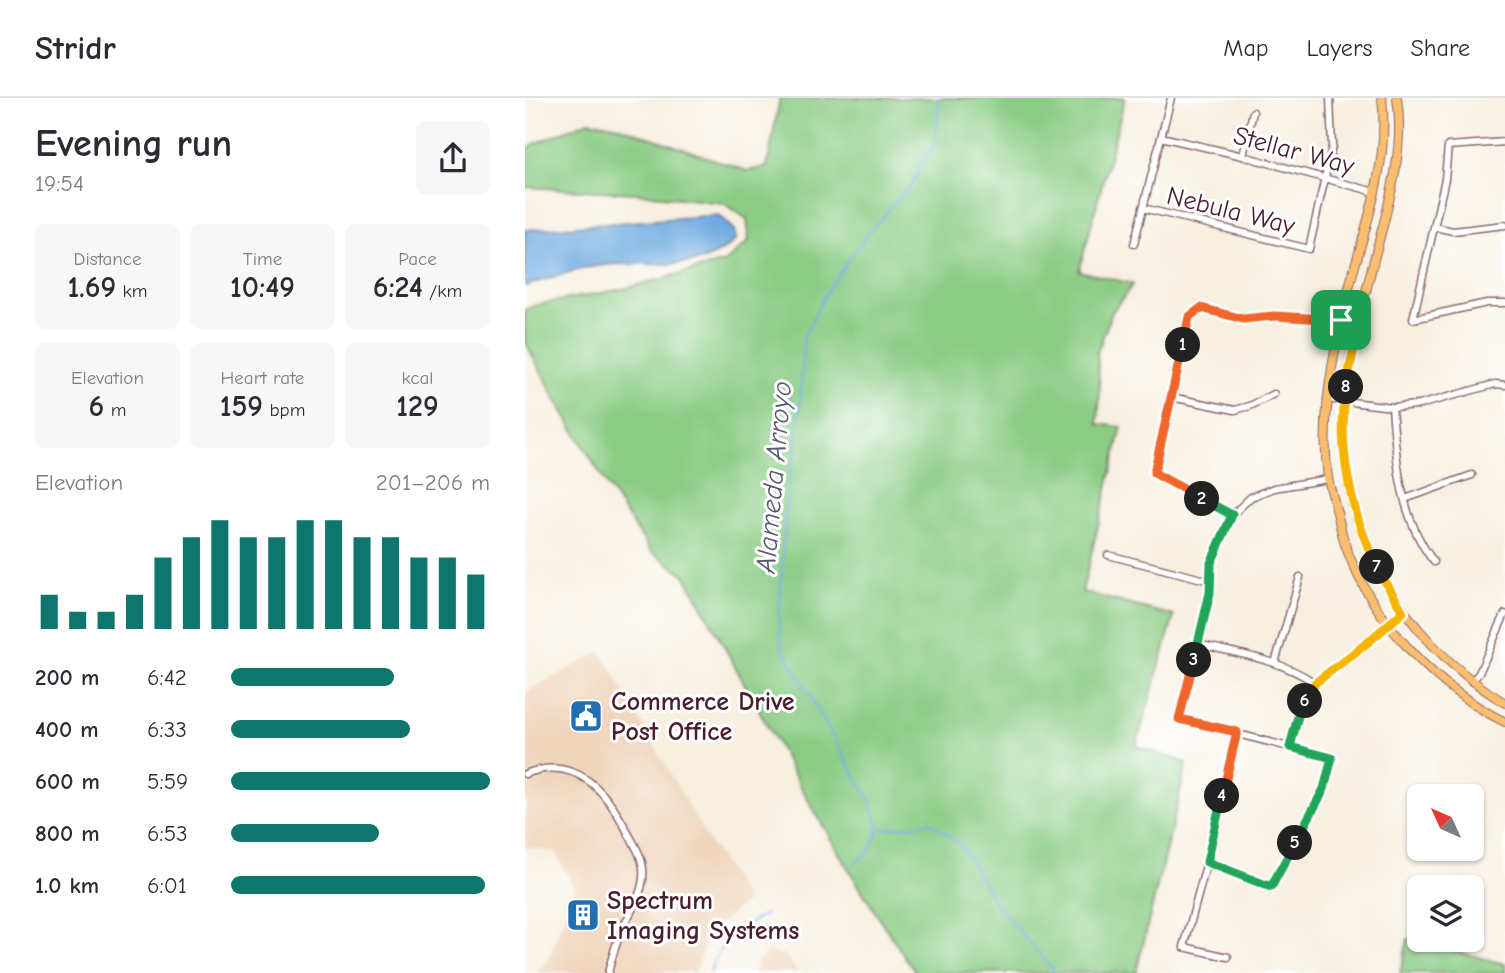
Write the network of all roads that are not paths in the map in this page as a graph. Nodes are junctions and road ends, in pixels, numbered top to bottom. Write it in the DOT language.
graph roads {
  1 [pos="1171,98"];
  2 [pos="1330,98"];
  3 [pos="1382,98"];
  4 [pos="1397,98"];
  5 [pos="1253,112"];
  6 [pos="1161,137"];
  7 [pos="1505,142"];
  8 [pos="1243,156"];
  9 [pos="1325,178"];
  10 [pos="1375,192"];
  11 [pos="1143,208"];
  12 [pos="1505,225"];
  13 [pos="1435,227"];
  14 [pos="1134,244"];
  15 [pos="1505,303"];
  16 [pos="1341,320"];
  17 [pos="1359,323"];
  18 [pos="1505,385"];
  19 [pos="1274,394"];
  20 [pos="1171,397"];
  21 [pos="1327,399"];
  22 [pos="1344,401"];
  23 [pos="1392,407"];
  24 [pos="1472,475"];
  25 [pos="1328,479"];
  26 [pos="1405,499"];
  27 [pos="1232,515"];
  28 [pos="1108,555"];
  29 [pos="1434,562"];
  30 [pos="1300,577"];
  31 [pos="1210,581"];
  32 [pos="1403,612"];
  33 [pos="1505,614"];
  34 [pos="1388,625"];
  35 [pos="1198,644"];
  36 [pos="1275,663"];
  37 [pos="1472,681"];
  38 [pos="1315,683"];
  39 [pos="1505,703"];
  40 [pos="1505,722"];
  41 [pos="1237,732"];
  42 [pos="1290,747"];
  43 [pos="525,774"];
  44 [pos="1207,862"];
  45 [pos="1228,957"];
  46 [pos="608,973"];
  1 -- 6 [label="street"];
  2 -- 9 [label="street"];
  3 -- 10 [label="main road"];
  4 -- 17 [label="main road"];
  5 -- 8 [label="street"];
  6 -- 8 [label="street, Stellar Way"];
  6 -- 11 [label="street"];
  7 -- 13 [label="street"];
  8 -- 9 [label="street, Stellar Way"];
  9 -- 10 [label="street, Stellar Way"];
  9 -- 11 [label="street, Nebula Way"];
  10 -- 16 [label="main road"];
  11 -- 14 [label="street"];
  12 -- 13 [label="street"];
  13 -- 15 [label="street"];
  16 -- 17 [label="street"];
  16 -- 20 [label="street"];
  16 -- 21 [label="main road"];
  17 -- 22 [label="main road"];
  18 -- 23 [label="street"];
  19 -- 20 [label="street"];
  20 -- 27 [label="street"];
  21 -- 22 [label="street"];
  21 -- 25 [label="main road"];
  22 -- 23 [label="street"];
  22 -- 32 [label="main road"];
  23 -- 26 [label="street"];
  24 -- 26 [label="street"];
  25 -- 27 [label="street"];
  25 -- 34 [label="main road"];
  26 -- 29 [label="street"];
  27 -- 31 [label="street"];
  28 -- 31 [label="street"];
  30 -- 36 [label="street"];
  31 -- 35 [label="street"];
  32 -- 34 [label="street"];
  32 -- 37 [label="main road"];
  33 -- 37 [label="street"];
  34 -- 38 [label="street"];
  34 -- 40 [label="main road"];
  35 -- 36 [label="street"];
  35 -- 41 [label="street"];
  36 -- 38 [label="street"];
  37 -- 39 [label="main road"];
  38 -- 42 [label="street"];
  41 -- 42 [label="street"];
  41 -- 44 [label="street"];
  42 -- 44 [label="street"];
  43 -- 46 [label="street"];
  44 -- 45 [label="street"];
}
